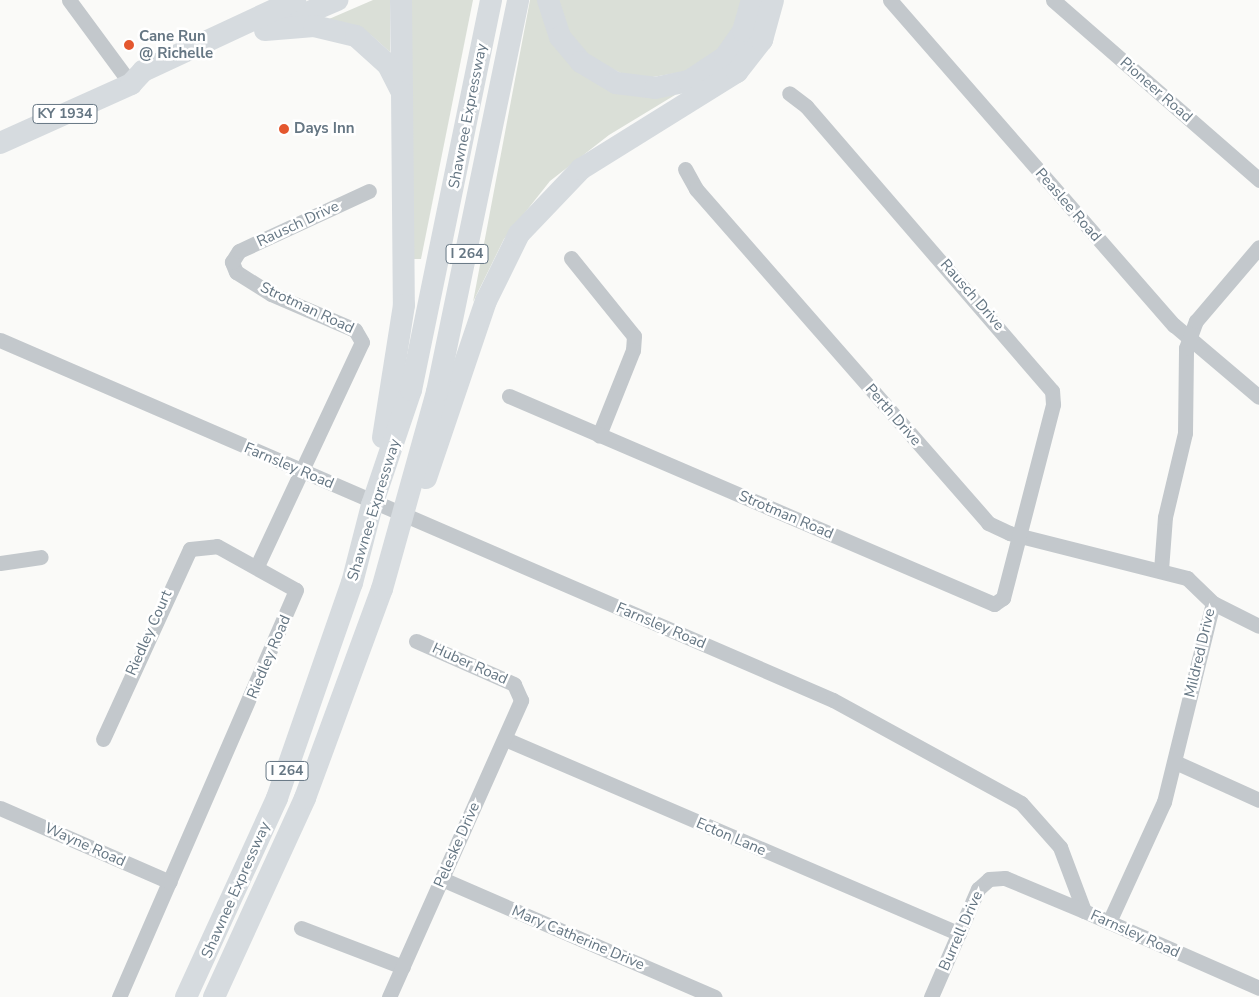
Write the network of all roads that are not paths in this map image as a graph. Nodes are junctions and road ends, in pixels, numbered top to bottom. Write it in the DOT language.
graph roads {
  1 [pos="69,0"];
  2 [pos="295,0"];
  3 [pos="337,0"];
  4 [pos="401,0"];
  5 [pos="491,0"];
  6 [pos="518,0"];
  7 [pos="548,0"];
  8 [pos="752,0"];
  9 [pos="773,0"];
  10 [pos="890,0"];
  11 [pos="1053,0"];
  12 [pos="265,30"];
  13 [pos="131,84"];
  14 [pos="402,92"];
  15 [pos="789,93"];
  16 [pos="0,143"];
  17 [pos="685,169"];
  18 [pos="1259,180"];
  19 [pos="369,191"];
  20 [pos="1259,247"];
  21 [pos="571,258"];
  22 [pos="232,262"];
  23 [pos="1189,338"];
  24 [pos="0,340"];
  25 [pos="509,396"];
  26 [pos="1259,397"];
  27 [pos="599,435"];
  28 [pos="385,469"];
  29 [pos="302,471"];
  30 [pos="404,504"];
  31 [pos="1021,536"];
  32 [pos="41,557"];
  33 [pos="0,563"];
  34 [pos="257,566"];
  35 [pos="1160,570"];
  36 [pos="1213,603"];
  37 [pos="1259,626"];
  38 [pos="416,640"];
  39 [pos="520,693"];
  40 [pos="103,739"];
  41 [pos="505,739"];
  42 [pos="1174,762"];
  43 [pos="1259,800"];
  44 [pos="0,808"];
  45 [pos="442,879"];
  46 [pos="170,882"];
  47 [pos="1084,911"];
  48 [pos="1109,922"];
  49 [pos="301,928"];
  50 [pos="959,934"];
  51 [pos="403,967"];
  52 [pos="1259,988"];
  53 [pos="119,997"];
  54 [pos="186,997"];
  55 [pos="214,997"];
  56 [pos="389,997"];
  57 [pos="715,997"];
  58 [pos="931,997"];
  1 -- 13 [label="street"];
  2 -- 13 [label="highway, KY 1934"];
  3 -- 12 [label="highway, KY 1934"];
  4 -- 14 [label="highway"];
  5 -- 28 [label="highway, Shawnee Expressway / I 264"];
  6 -- 30 [label="highway, Shawnee Expressway / I 264"];
  7 -- 8 [label="highway"];
  9 -- 30 [label="highway"];
  10 -- 23 [label="street, Peaslee Road"];
  11 -- 18 [label="street, Pioneer Road"];
  12 -- 13 [label="highway, KY 1934"];
  12 -- 14 [label="highway"];
  13 -- 16 [label="highway, KY 1934"];
  14 -- 28 [label="highway"];
  15 -- 31 [label="street, Rausch Drive"];
  17 -- 31 [label="street, Perth Drive"];
  19 -- 22 [label="street, Rausch Drive"];
  20 -- 23 [label="street"];
  21 -- 27 [label="street"];
  22 -- 29 [label="street, Strotman Road"];
  23 -- 26 [label="street, Peaslee Road"];
  23 -- 35 [label="street"];
  24 -- 29 [label="street, Farnsley Road"];
  25 -- 27 [label="street, Strotman Road"];
  27 -- 31 [label="street, Strotman Road"];
  28 -- 54 [label="highway, Shawnee Expressway / I 264"];
  29 -- 34 [label="street"];
  29 -- 47 [label="street, Farnsley Road"];
  30 -- 55 [label="highway, Shawnee Expressway / I 264"];
  31 -- 35 [label="street, Perth Drive"];
  32 -- 33 [label="street"];
  34 -- 40 [label="street, Riedley Court"];
  34 -- 46 [label="street, Riedley Road"];
  35 -- 36 [label="street, Mildred Drive"];
  36 -- 37 [label="street"];
  36 -- 42 [label="street, Mildred Drive"];
  38 -- 39 [label="street, Huber Road"];
  39 -- 41 [label="street, Peleske Drive"];
  41 -- 45 [label="street, Peleske Drive"];
  41 -- 50 [label="street, Ecton Lane"];
  42 -- 43 [label="street"];
  42 -- 48 [label="street, Mildred Drive"];
  44 -- 46 [label="street, Wayne Road"];
  45 -- 51 [label="street, Peleske Drive"];
  45 -- 57 [label="street, Mary Catherine Drive"];
  46 -- 53 [label="street, Riedley Road"];
  47 -- 48 [label="street, Farnsley Road"];
  47 -- 50 [label="street, Burrell Drive"];
  48 -- 52 [label="street, Farnsley Road"];
  49 -- 51 [label="street"];
  50 -- 58 [label="street, Burrell Drive"];
  51 -- 56 [label="street, Peleske Drive"];
}
